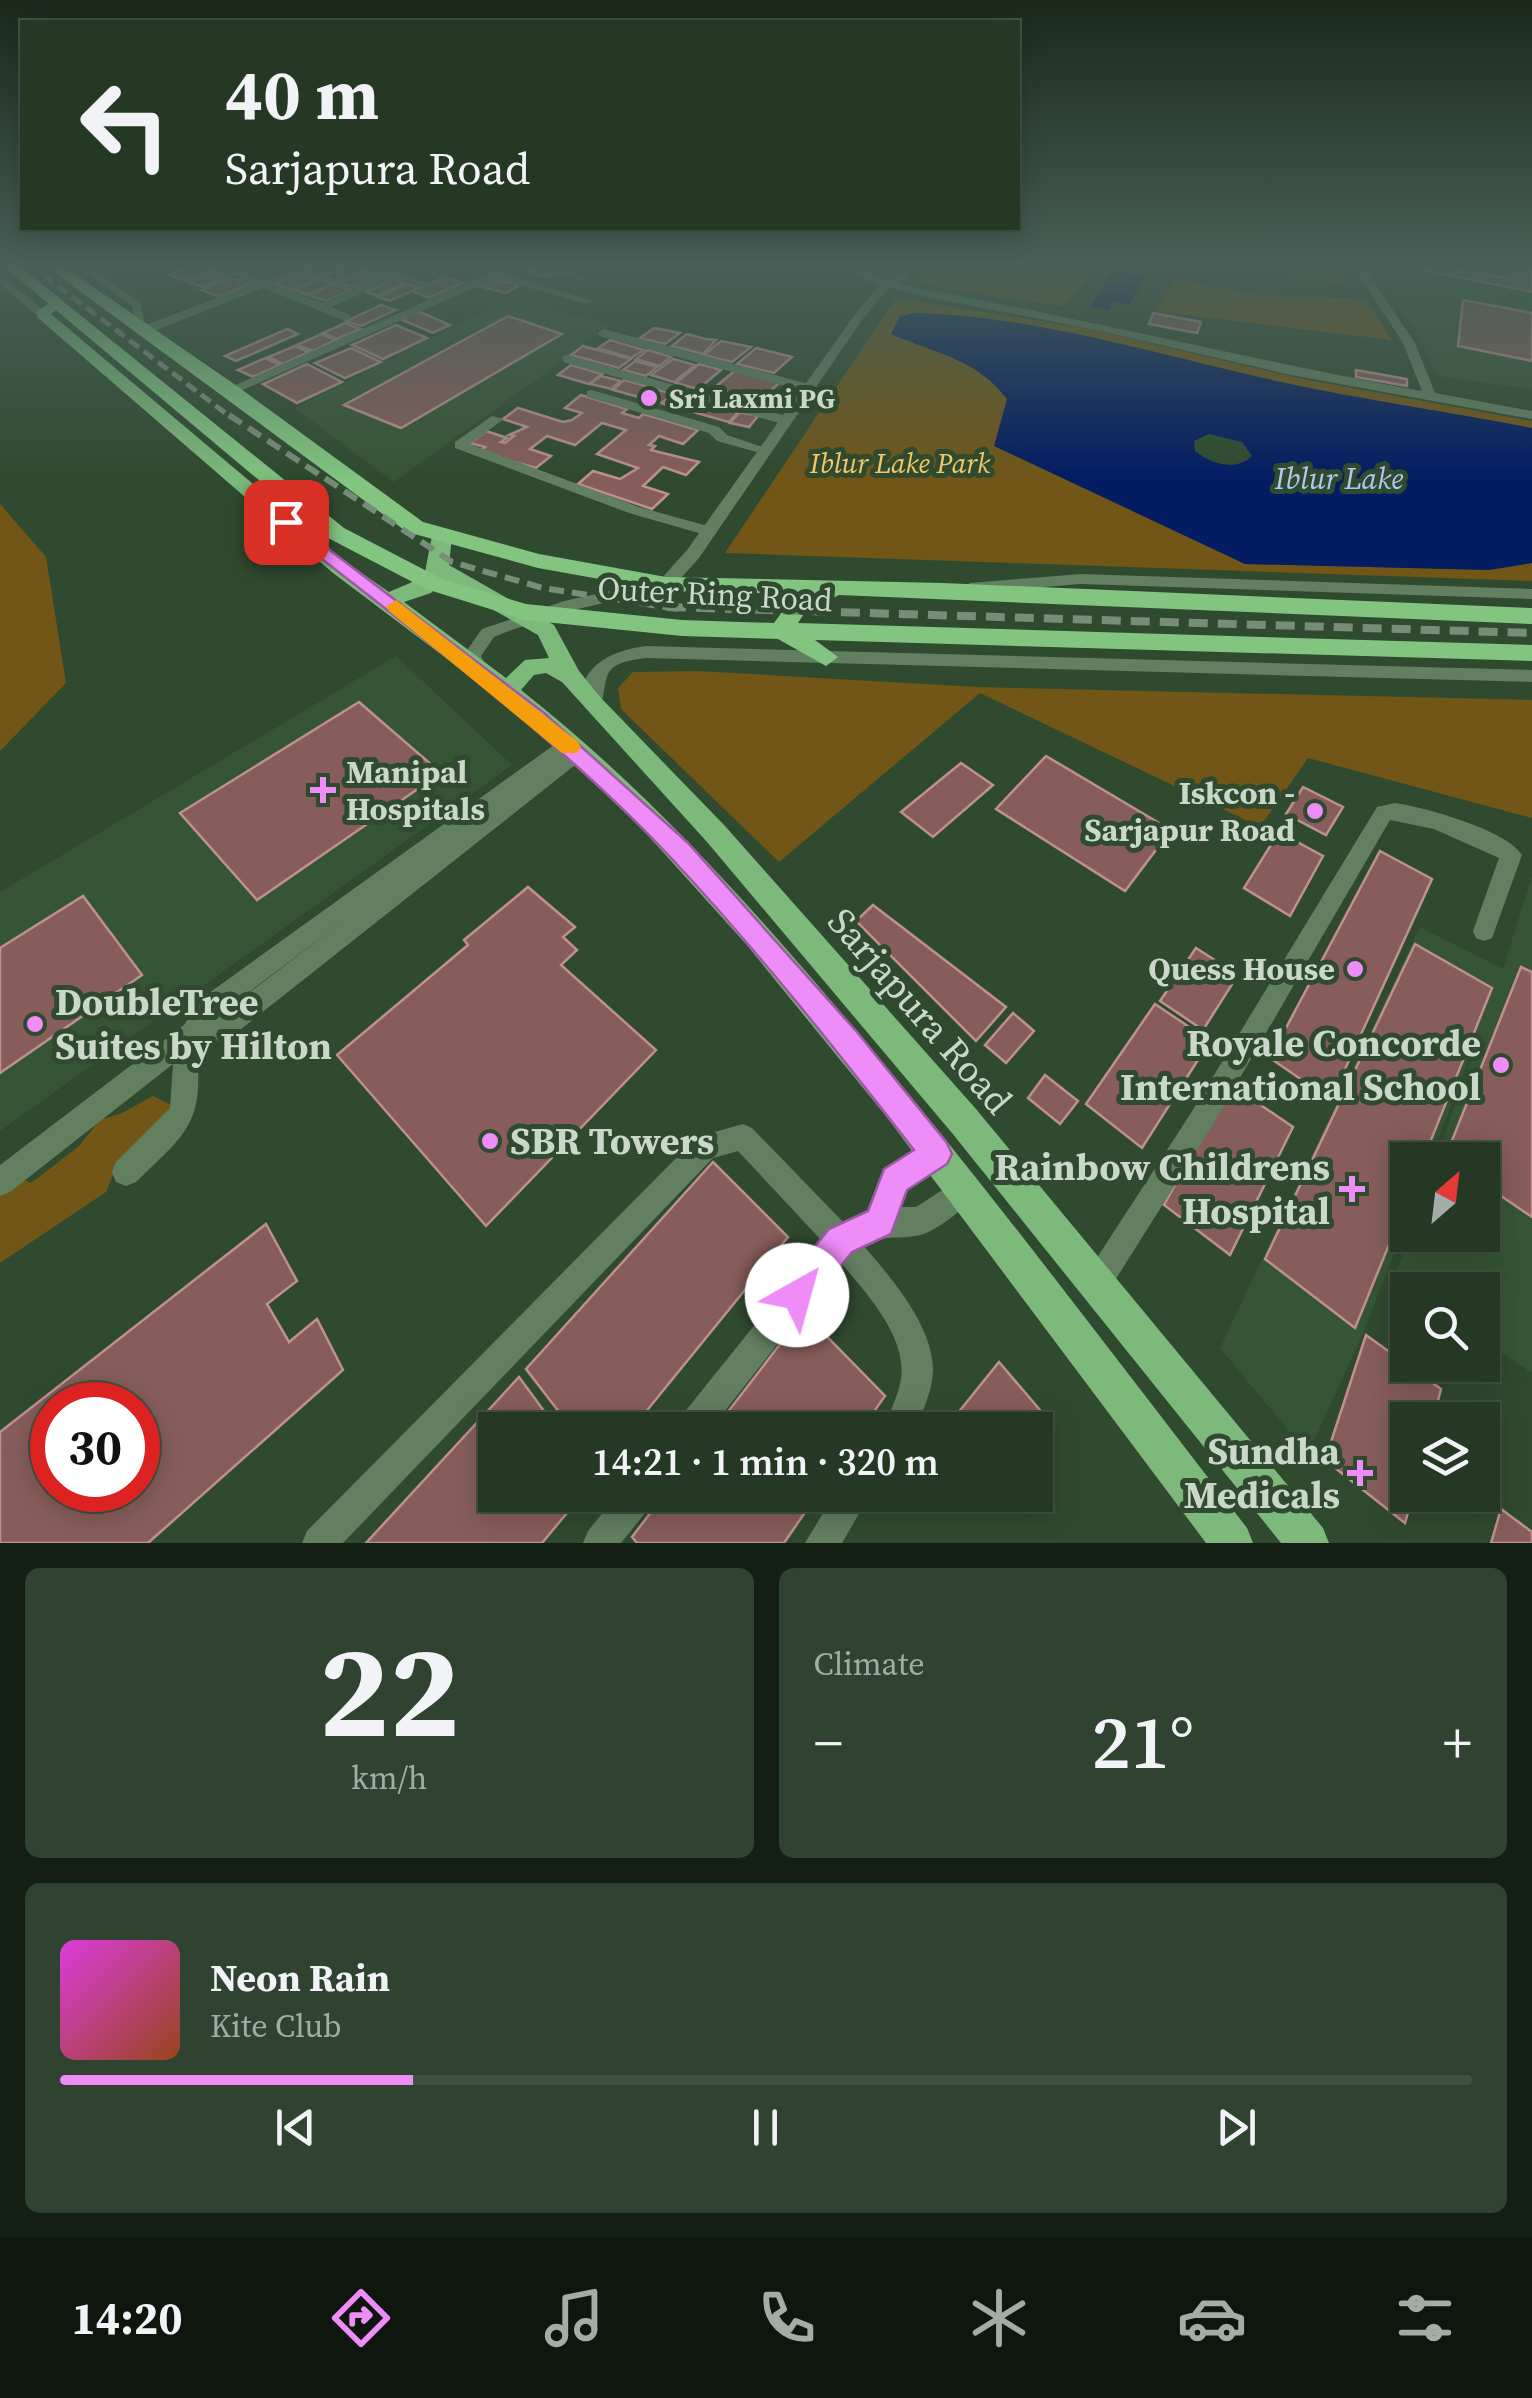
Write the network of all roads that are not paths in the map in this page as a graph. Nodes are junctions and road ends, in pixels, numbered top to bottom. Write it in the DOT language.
graph roads {
  1 [pos="68,336"];
  2 [pos="97,336"];
  3 [pos="150,336"];
  4 [pos="353,336"];
  5 [pos="615,336"];
  6 [pos="847,336"];
  7 [pos="1143,336"];
  8 [pos="1408,336"];
  9 [pos="568,359"];
  10 [pos="806,388"];
  11 [pos="231,390"];
  12 [pos="592,394"];
  13 [pos="1430,396"];
  14 [pos="1532,414"];
  15 [pos="496,419"];
  16 [pos="784,420"];
  17 [pos="764,450"];
  18 [pos="709,531"];
  19 [pos="442,536"];
  20 [pos="441,569"];
  21 [pos="666,584"];
  22 [pos="836,587"];
  23 [pos="943,590"];
  24 [pos="1532,594"];
  25 [pos="386,598"];
  26 [pos="1532,616"];
  27 [pos="531,618"];
  28 [pos="1532,653"];
  29 [pos="826,656"];
  30 [pos="480,672"];
  31 [pos="570,676"];
  32 [pos="1532,676"];
  33 [pos="507,695"];
  34 [pos="593,704"];
  35 [pos="571,748"];
  36 [pos="1484,930"];
  37 [pos="188,1036"];
  38 [pos="936,1154"];
  39 [pos="126,1172"];
  40 [pos="0,1182"];
  41 [pos="964,1190"];
  42 [pos="880,1222"];
  43 [pos="840,1241"];
  44 [pos="1097,1282"];
  45 [pos="704,1412"];
  46 [pos="906,1412"];
  47 [pos="625,1512"];
  48 [pos="843,1512"];
  49 [pos="319,1543"];
  50 [pos="600,1543"];
  51 [pos="822,1543"];
  52 [pos="1232,1543"];
  53 [pos="1308,1543"];
  1 -- 25 [label="main road"];
  2 -- 28 [label="highway, Outer Ring Road"];
  3 -- 11 [label="highway, Outer Ring Road"];
  4 -- 11 [label="street"];
  5 -- 10 [label="street"];
  6 -- 10 [label="street"];
  7 -- 13 [label="street"];
  8 -- 13 [label="street"];
  9 -- 16 [label="street"];
  10 -- 16 [label="street"];
  11 -- 19 [label="highway, Outer Ring Road"];
  12 -- 17 [label="street"];
  13 -- 14 [label="street"];
  15 -- 18 [label="street"];
  16 -- 17 [label="street"];
  17 -- 18 [label="street"];
  18 -- 21 [label="street"];
  19 -- 20 [label="main road"];
  19 -- 21 [label="highway, Outer Ring Road"];
  20 -- 25 [label="main road"];
  20 -- 27 [label="main road, Sarjapura Road"];
  21 -- 22 [label="highway, Outer Ring Road"];
  21 -- 27 [label="street"];
  22 -- 23 [label="highway, Outer Ring Road"];
  22 -- 29 [label="highway"];
  23 -- 24 [label="street"];
  23 -- 26 [label="highway, Outer Ring Road"];
  25 -- 30 [label="main road"];
  27 -- 30 [label="street"];
  27 -- 31 [label="main road, Sarjapura Road"];
  29 -- 32 [label="street"];
  29 -- 34 [label="street"];
  30 -- 33 [label="main road"];
  31 -- 33 [label="main road"];
  31 -- 34 [label="main road, Sarjapura Road"];
  33 -- 35 [label="main road"];
  34 -- 44 [label="main road, Sarjapura Road"];
  35 -- 37 [label="street"];
  35 -- 38 [label="main road"];
  36 -- 44 [label="street"];
  37 -- 39 [label="street"];
  37 -- 40 [label="street"];
  38 -- 41 [label="main road"];
  38 -- 42 [label="street"];
  41 -- 42 [label="street"];
  41 -- 52 [label="main road"];
  42 -- 43 [label="street"];
  43 -- 45 [label="street"];
  43 -- 46 [label="street"];
  43 -- 49 [label="street"];
  44 -- 53 [label="main road, Sarjapura Road"];
  47 -- 50 [label="street"];
  48 -- 51 [label="street"];
}
